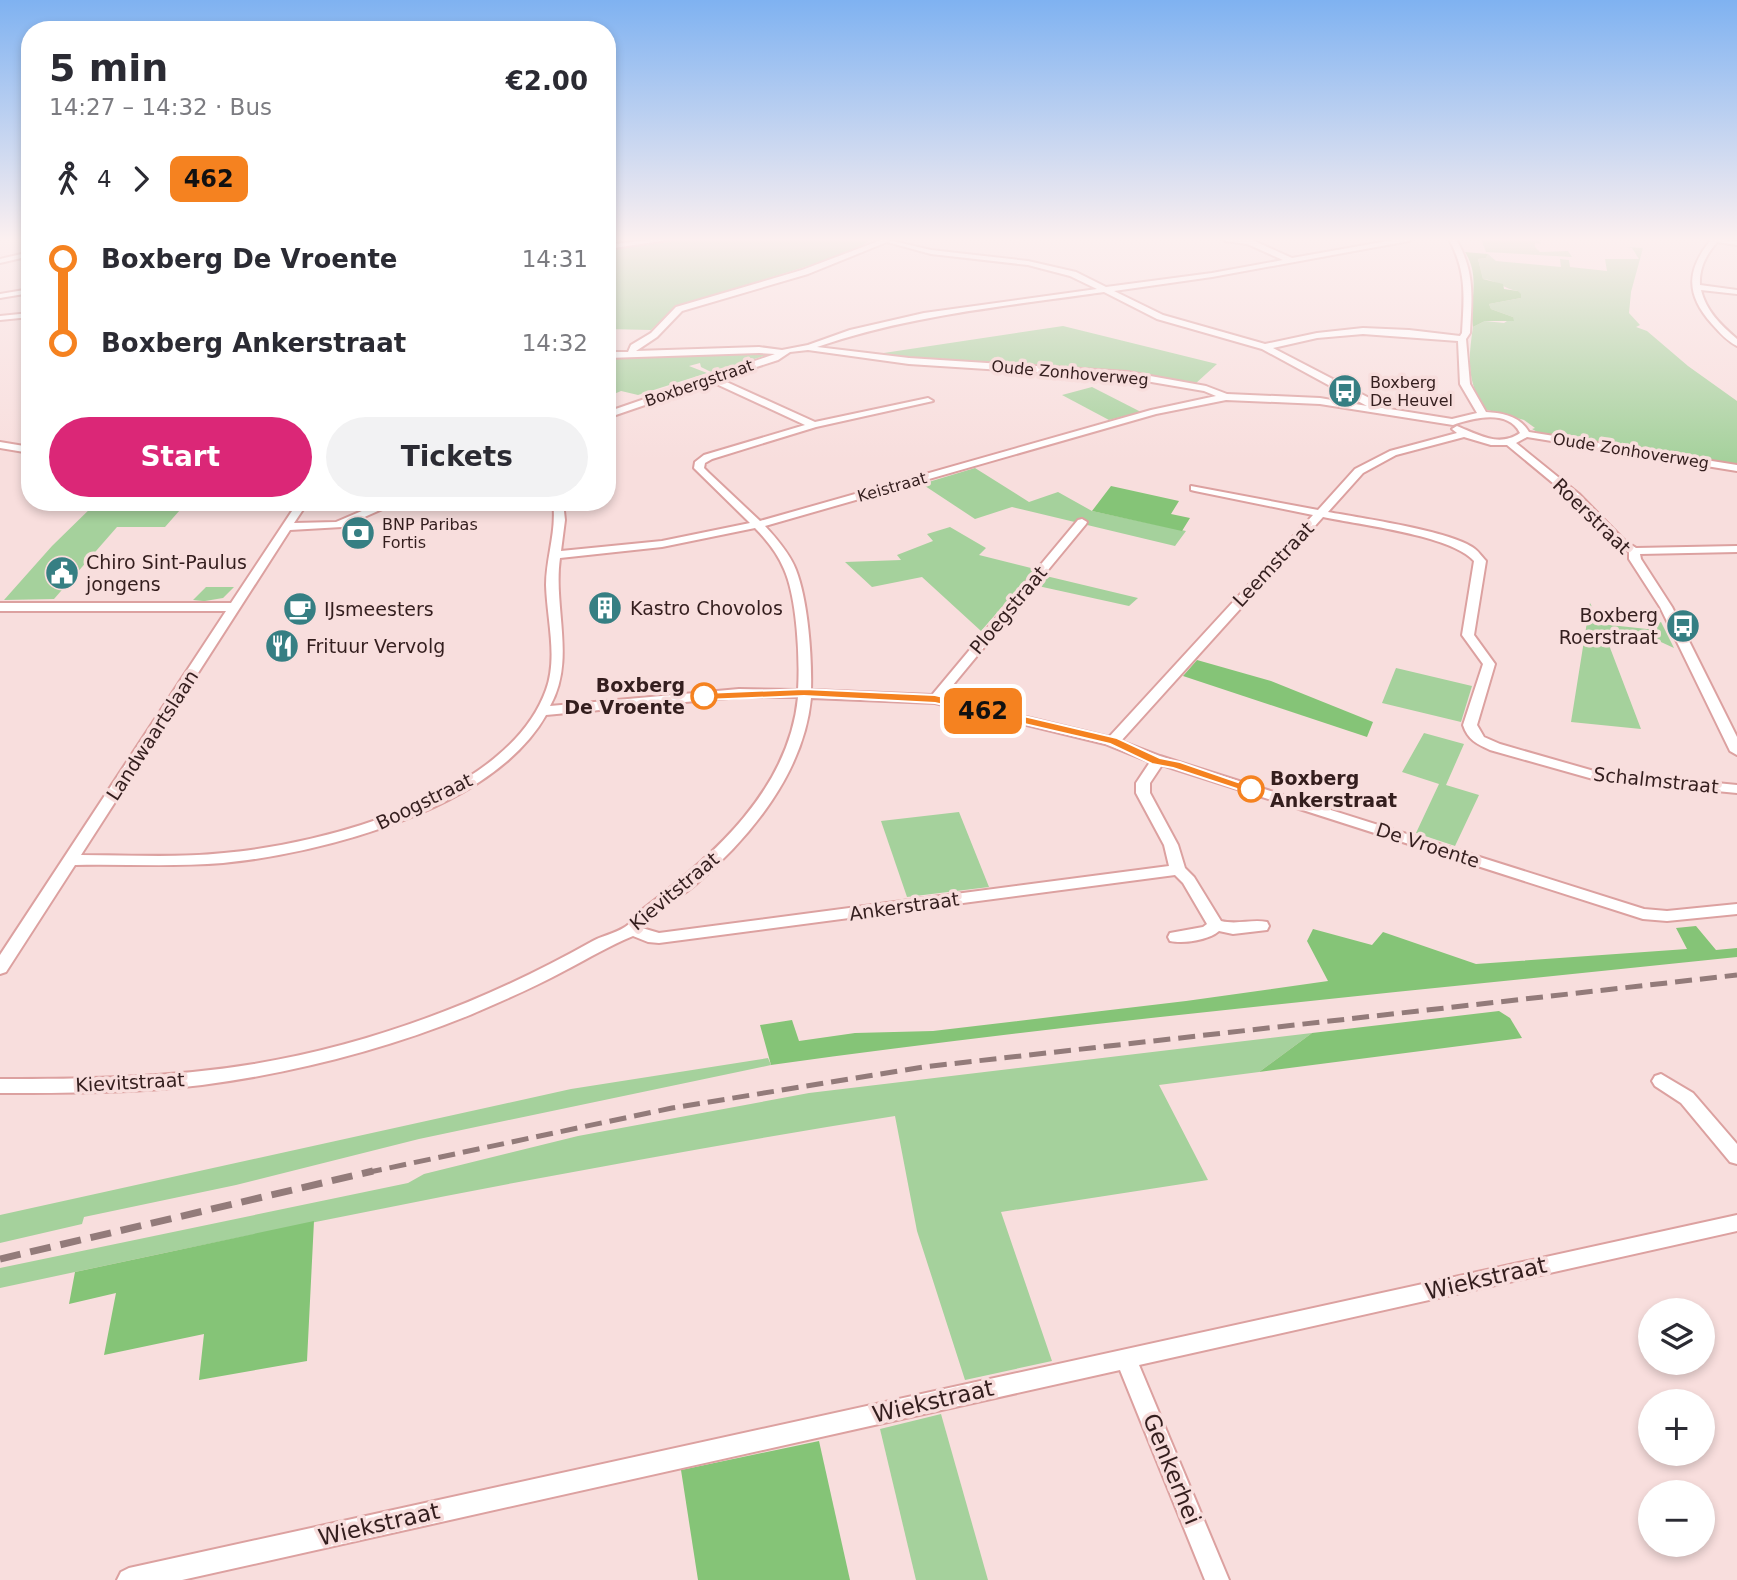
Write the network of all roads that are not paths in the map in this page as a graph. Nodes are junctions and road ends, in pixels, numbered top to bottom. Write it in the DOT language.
graph roads {
  1 [pos="675,313"];
  2 [pos="940,313"];
  3 [pos="1151,313"];
  4 [pos="1467,313"];
  5 [pos="1707,313"];
  6 [pos="21,317"];
  7 [pos="0,318"];
  8 [pos="1462,339"];
  9 [pos="1737,343"];
  10 [pos="809,346"];
  11 [pos="1265,347"];
  12 [pos="780,352"];
  13 [pos="631,354"];
  14 [pos="616,355"];
  15 [pos="712,379"];
  16 [pos="1226,397"];
  17 [pos="928,401"];
  18 [pos="1372,407"];
  19 [pos="616,412"];
  20 [pos="1482,414"];
  21 [pos="1453,422"];
  22 [pos="814,425"];
  23 [pos="1525,434"];
  24 [pos="1464,435"];
  25 [pos="1509,442"];
  26 [pos="0,445"];
  27 [pos="21,448"];
  28 [pos="1737,468"];
  29 [pos="1195,488"];
  30 [pos="297,511"];
  31 [pos="371,511"];
  32 [pos="559,511"];
  33 [pos="1322,512"];
  34 [pos="1082,522"];
  35 [pos="756,525"];
  36 [pos="287,527"];
  37 [pos="1737,549"];
  38 [pos="1634,551"];
  39 [pos="553,555"];
  40 [pos="0,607"];
  41 [pos="235,607"];
  42 [pos="804,692"];
  43 [pos="935,699"];
  44 [pos="543,711"];
  45 [pos="1113,741"];
  46 [pos="1737,751"];
  47 [pos="1157,762"];
  48 [pos="1737,789"];
  49 [pos="71,860"];
  50 [pos="1178,870"];
  51 [pos="1737,909"];
  52 [pos="1216,926"];
  53 [pos="1261,926"];
  54 [pos="632,930"];
  55 [pos="1176,937"];
  56 [pos="0,968"];
  57 [pos="1661,1081"];
  58 [pos="0,1086"];
  59 [pos="1737,1157"];
  60 [pos="1737,1223"];
  61 [pos="1126,1359"];
  62 [pos="129,1580"];
  63 [pos="1217,1580"];
  1 -- 13 [label="street"];
  2 -- 10 [label="street, Boxbergstraat"];
  3 -- 11 [label="street"];
  4 -- 8 [label="street"];
  5 -- 9 [label="street"];
  6 -- 7 [label="street"];
  8 -- 11 [label="street"];
  8 -- 20 [label="street"];
  10 -- 12 [label="street, Boxbergstraat"];
  10 -- 16 [label="street, Oude Zonhoverweg"];
  11 -- 18 [label="street"];
  12 -- 13 [label="street"];
  12 -- 15 [label="street, Boxbergstraat"];
  13 -- 14 [label="street"];
  15 -- 19 [label="street, Boxbergstraat"];
  15 -- 22 [label="street"];
  16 -- 18 [label="street, Oude Zonhoverweg"];
  16 -- 35 [label="street, Keistraat"];
  17 -- 22 [label="street, Kievitstraat"];
  18 -- 21 [label="street, Oude Zonhoverweg"];
  20 -- 21 [label="street, Oude Zonhoverweg"];
  20 -- 23 [label="street, Oude Zonhoverweg"];
  21 -- 24 [label="street"];
  22 -- 35 [label="street, Kievitstraat"];
  23 -- 25 [label="street, Oude Zonhoverweg"];
  23 -- 28 [label="street, Oude Zonhoverweg"];
  24 -- 25 [label="street"];
  24 -- 33 [label="street, Leemstraat"];
  25 -- 38 [label="street, Roerstraat"];
  26 -- 27 [label="street"];
  29 -- 33 [label="street"];
  30 -- 36 [label="street, Landwaartslaan"];
  31 -- 36 [label="street"];
  32 -- 39 [label="street, Boogstraat"];
  33 -- 45 [label="street, Leemstraat"];
  33 -- 48 [label="street, Schalmstraat"];
  34 -- 43 [label="street, Ploegstraat"];
  35 -- 39 [label="street, Keistraat"];
  35 -- 42 [label="street, Kievitstraat"];
  36 -- 41 [label="street, Landwaartslaan"];
  37 -- 38 [label="street"];
  38 -- 46 [label="street, Roerstraat"];
  39 -- 44 [label="street, Boogstraat"];
  40 -- 41 [label="street"];
  41 -- 49 [label="street, Landwaartslaan"];
  42 -- 43 [label="street, De Vroente"];
  42 -- 44 [label="street, De Vroente"];
  42 -- 54 [label="street, Kievitstraat"];
  43 -- 45 [label="street, De Vroente"];
  44 -- 49 [label="street, Boogstraat"];
  45 -- 47 [label="street, De Vroente"];
  47 -- 50 [label="street"];
  47 -- 51 [label="street, De Vroente"];
  49 -- 56 [label="street, Landwaartslaan"];
  50 -- 52 [label="street"];
  50 -- 54 [label="street, Ankerstraat"];
  52 -- 53 [label="street"];
  52 -- 55 [label="street"];
  54 -- 58 [label="street, Kievitstraat"];
  57 -- 59 [label="street"];
  60 -- 61 [label="street, Wiekstraat"];
  61 -- 62 [label="street, Wiekstraat"];
  61 -- 63 [label="street, Genkerhei"];
}
